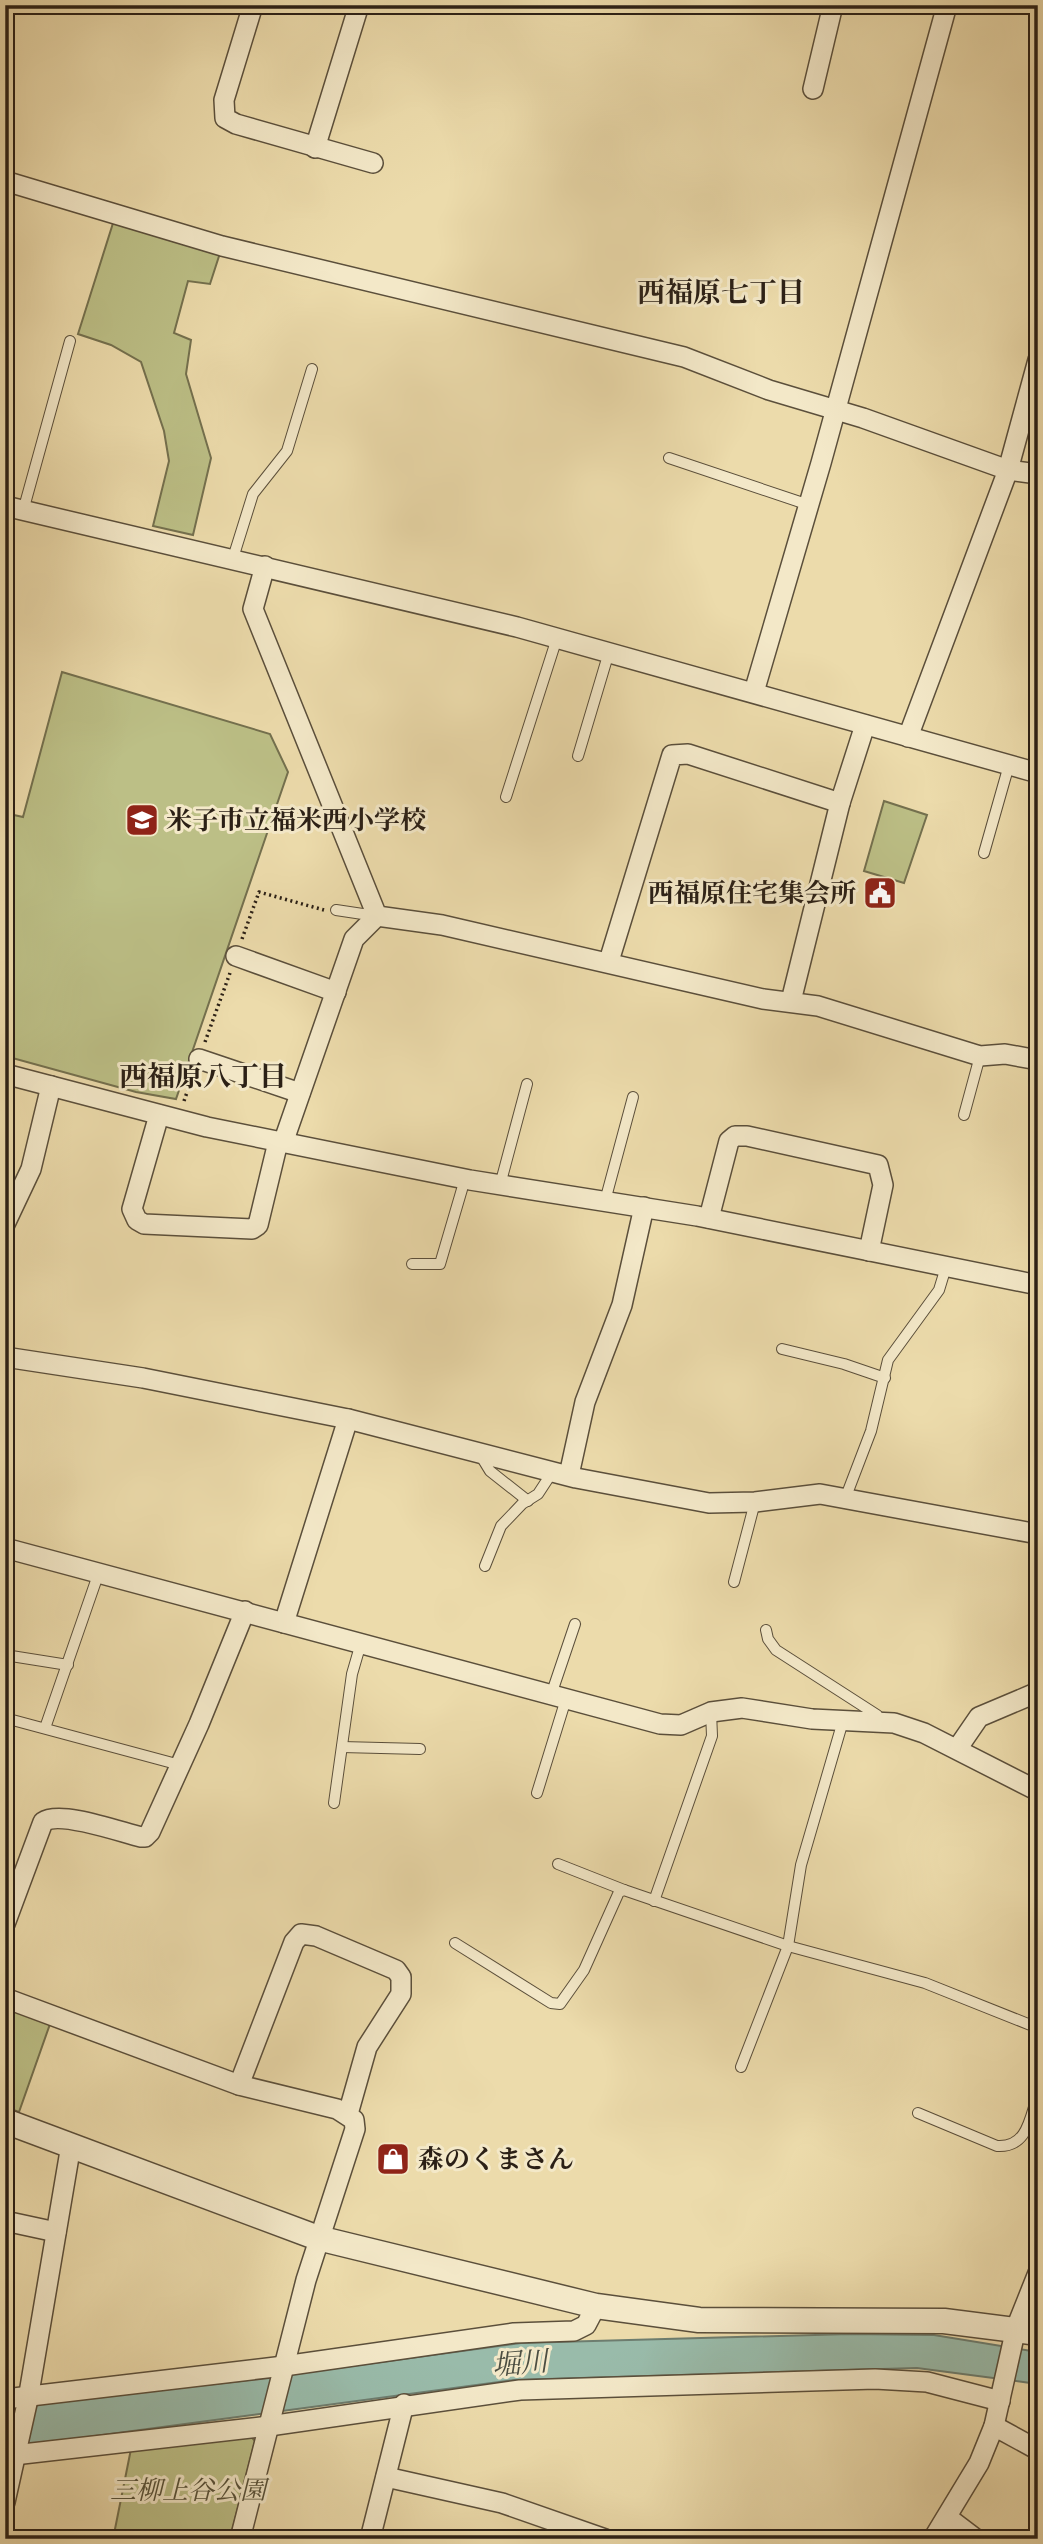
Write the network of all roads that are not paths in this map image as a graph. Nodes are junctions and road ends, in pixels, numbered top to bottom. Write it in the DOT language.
graph roads {
  1 [pos="253,5"];
  2 [pos="359,5"];
  3 [pos="833,5"];
  4 [pos="947,5"];
  5 [pos="813,89"];
  6 [pos="315,148"];
  7 [pos="373,163"];
  8 [pos="5,180"];
  9 [pos="71,341"];
  10 [pos="1038,360"];
  11 [pos="312,369"];
  12 [pos="835,410"];
  13 [pos="669,458"];
  14 [pos="1008,470"];
  15 [pos="1038,474"];
  16 [pos="809,505"];
  17 [pos="14,508"];
  18 [pos="233,558"];
  19 [pos="265,566"];
  20 [pos="557,638"];
  21 [pos="609,652"];
  22 [pos="754,691"];
  23 [pos="864,725"];
  24 [pos="908,737"];
  25 [pos="578,756"];
  26 [pos="1009,765"];
  27 [pos="1038,773"];
  28 [pos="506,797"];
  29 [pos="841,803"];
  30 [pos="985,853"];
  31 [pos="336,910"];
  32 [pos="377,916"];
  33 [pos="236,956"];
  34 [pos="609,961"];
  35 [pos="336,992"];
  36 [pos="791,1001"];
  37 [pos="980,1056"];
  38 [pos="199,1059"];
  39 [pos="1038,1060"];
  40 [pos="5,1074"];
  41 [pos="527,1084"];
  42 [pos="51,1086"];
  43 [pos="300,1093"];
  44 [pos="633,1097"];
  45 [pos="964,1115"];
  46 [pos="168,1117"];
  47 [pos="281,1142"];
  48 [pos="465,1179"];
  49 [pos="500,1185"];
  50 [pos="13,1187"];
  51 [pos="605,1201"];
  52 [pos="644,1207"];
  53 [pos="709,1218"];
  54 [pos="5,1224"];
  55 [pos="869,1251"];
  56 [pos="412,1264"];
  57 [pos="946,1266"];
  58 [pos="1038,1285"];
  59 [pos="782,1349"];
  60 [pos="5,1357"];
  61 [pos="885,1378"];
  62 [pos="348,1419"];
  63 [pos="478,1452"];
  64 [pos="561,1473"];
  65 [pos="845,1499"];
  66 [pos="528,1501"];
  67 [pos="755,1502"];
  68 [pos="1038,1534"];
  69 [pos="5,1548"];
  70 [pos="485,1566"];
  71 [pos="98,1575"];
  72 [pos="734,1582"];
  73 [pos="245,1611"];
  74 [pos="284,1623"];
  75 [pos="575,1624"];
  76 [pos="766,1630"];
  77 [pos="361,1643"];
  78 [pos="5,1655"];
  79 [pos="68,1665"];
  80 [pos="1038,1692"];
  81 [pos="559,1697"];
  82 [pos="711,1712"];
  83 [pos="5,1718"];
  84 [pos="843,1721"];
  85 [pos="880,1722"];
  86 [pos="45,1728"];
  87 [pos="342,1747"];
  88 [pos="420,1749"];
  89 [pos="957,1749"];
  90 [pos="180,1765"];
  91 [pos="1038,1791"];
  92 [pos="537,1793"];
  93 [pos="334,1803"];
  94 [pos="558,1864"];
  95 [pos="624,1890"];
  96 [pos="654,1900"];
  97 [pos="6,1918"];
  98 [pos="456,1943"];
  99 [pos="788,1946"];
  100 [pos="5,1998"];
  101 [pos="1038,2028"];
  102 [pos="741,2067"];
  103 [pos="239,2085"];
  104 [pos="1038,2094"];
  105 [pos="918,2113"];
  106 [pos="348,2114"];
  107 [pos="5,2120"];
  108 [pos="71,2145"];
  109 [pos="5,2221"];
  110 [pos="56,2232"];
  111 [pos="318,2238"];
  112 [pos="1038,2273"];
  113 [pos="596,2306"];
  114 [pos="1027,2331"];
  115 [pos="282,2373"];
  116 [pos="5,2399"];
  117 [pos="28,2399"];
  118 [pos="1000,2399"];
  119 [pos="404,2404"];
  120 [pos="270,2422"];
  121 [pos="994,2426"];
  122 [pos="1038,2450"];
  123 [pos="11,2455"];
  124 [pos="386,2477"];
  125 [pos="5,2502"];
  126 [pos="947,2517"];
  127 [pos="240,2539"];
  128 [pos="370,2539"];
  129 [pos="605,2539"];
  130 [pos="933,2539"];
  131 [pos="976,2539"];
  1 -- 6 [label="street"];
  2 -- 6 [label="street"];
  3 -- 5 [label="street"];
  4 -- 12 [label="street"];
  6 -- 7 [label="street"];
  8 -- 12 [label="street"];
  9 -- 17 [label="lane"];
  10 -- 14 [label="street"];
  11 -- 18 [label="lane"];
  12 -- 14 [label="street"];
  12 -- 16 [label="street"];
  13 -- 16 [label="lane"];
  14 -- 15 [label="street"];
  14 -- 24 [label="street"];
  16 -- 22 [label="street"];
  17 -- 18 [label="street"];
  18 -- 19 [label="street"];
  19 -- 20 [label="street"];
  19 -- 32 [label="street"];
  20 -- 21 [label="street"];
  20 -- 28 [label="lane"];
  21 -- 22 [label="street"];
  21 -- 25 [label="lane"];
  22 -- 23 [label="street"];
  23 -- 24 [label="street"];
  23 -- 29 [label="street"];
  24 -- 26 [label="street"];
  26 -- 27 [label="street"];
  26 -- 30 [label="lane"];
  29 -- 34 [label="street"];
  29 -- 36 [label="street"];
  31 -- 32 [label="lane"];
  32 -- 34 [label="street"];
  32 -- 35 [label="street"];
  33 -- 35 [label="street"];
  34 -- 36 [label="street"];
  35 -- 43 [label="street"];
  36 -- 37 [label="street"];
  37 -- 39 [label="street"];
  37 -- 45 [label="lane"];
  38 -- 43 [label="street"];
  40 -- 42 [label="street"];
  41 -- 49 [label="lane"];
  42 -- 46 [label="street"];
  42 -- 50 [label="street"];
  43 -- 47 [label="street"];
  44 -- 51 [label="lane"];
  46 -- 47 [label="street"];
  46 -- 47 [label="street"];
  47 -- 48 [label="street"];
  48 -- 49 [label="street"];
  48 -- 56 [label="lane"];
  49 -- 51 [label="street"];
  50 -- 54 [label="street"];
  51 -- 52 [label="street"];
  52 -- 53 [label="street"];
  52 -- 64 [label="street"];
  53 -- 55 [label="street"];
  53 -- 55 [label="street"];
  55 -- 57 [label="street"];
  57 -- 58 [label="street"];
  57 -- 61 [label="lane"];
  59 -- 61 [label="lane"];
  60 -- 62 [label="street"];
  61 -- 65 [label="lane"];
  62 -- 63 [label="street"];
  62 -- 74 [label="street"];
  63 -- 64 [label="street"];
  63 -- 66 [label="lane"];
  64 -- 66 [label="lane"];
  64 -- 67 [label="street"];
  65 -- 67 [label="street"];
  65 -- 68 [label="street"];
  66 -- 70 [label="lane"];
  67 -- 72 [label="lane"];
  69 -- 71 [label="street"];
  71 -- 73 [label="street"];
  71 -- 79 [label="lane"];
  73 -- 74 [label="street"];
  73 -- 90 [label="street"];
  74 -- 77 [label="street"];
  75 -- 81 [label="lane"];
  76 -- 85 [label="lane"];
  77 -- 81 [label="street"];
  77 -- 87 [label="lane"];
  78 -- 79 [label="lane"];
  79 -- 86 [label="lane"];
  80 -- 89 [label="street"];
  81 -- 82 [label="street"];
  81 -- 92 [label="lane"];
  82 -- 84 [label="street"];
  82 -- 96 [label="lane"];
  83 -- 86 [label="lane"];
  84 -- 85 [label="street"];
  84 -- 99 [label="lane"];
  85 -- 89 [label="street"];
  86 -- 90 [label="lane"];
  87 -- 88 [label="lane"];
  87 -- 93 [label="lane"];
  89 -- 91 [label="street"];
  90 -- 97 [label="street"];
  94 -- 95 [label="lane"];
  95 -- 96 [label="lane"];
  95 -- 98 [label="lane"];
  96 -- 99 [label="lane"];
  99 -- 101 [label="lane"];
  99 -- 102 [label="lane"];
  100 -- 103 [label="street"];
  103 -- 106 [label="street"];
  103 -- 106 [label="street"];
  104 -- 105 [label="lane"];
  106 -- 111 [label="street"];
  107 -- 108 [label="street"];
  108 -- 110 [label="street"];
  108 -- 111 [label="street"];
  109 -- 110 [label="street"];
  110 -- 117 [label="street"];
  111 -- 113 [label="street"];
  111 -- 115 [label="street"];
  112 -- 114 [label="street"];
  113 -- 114 [label="street"];
  113 -- 115 [label="street"];
  114 -- 118 [label="street"];
  115 -- 117 [label="street"];
  115 -- 120 [label="street"];
  116 -- 117 [label="street"];
  117 -- 123 [label="street"];
  118 -- 119 [label="street"];
  118 -- 121 [label="street"];
  119 -- 120 [label="street"];
  119 -- 124 [label="street"];
  120 -- 123 [label="street"];
  120 -- 127 [label="street"];
  121 -- 122 [label="street"];
  121 -- 126 [label="street"];
  123 -- 125 [label="street"];
  124 -- 128 [label="street"];
  124 -- 129 [label="street"];
  126 -- 130 [label="street"];
  126 -- 131 [label="street"];
}
